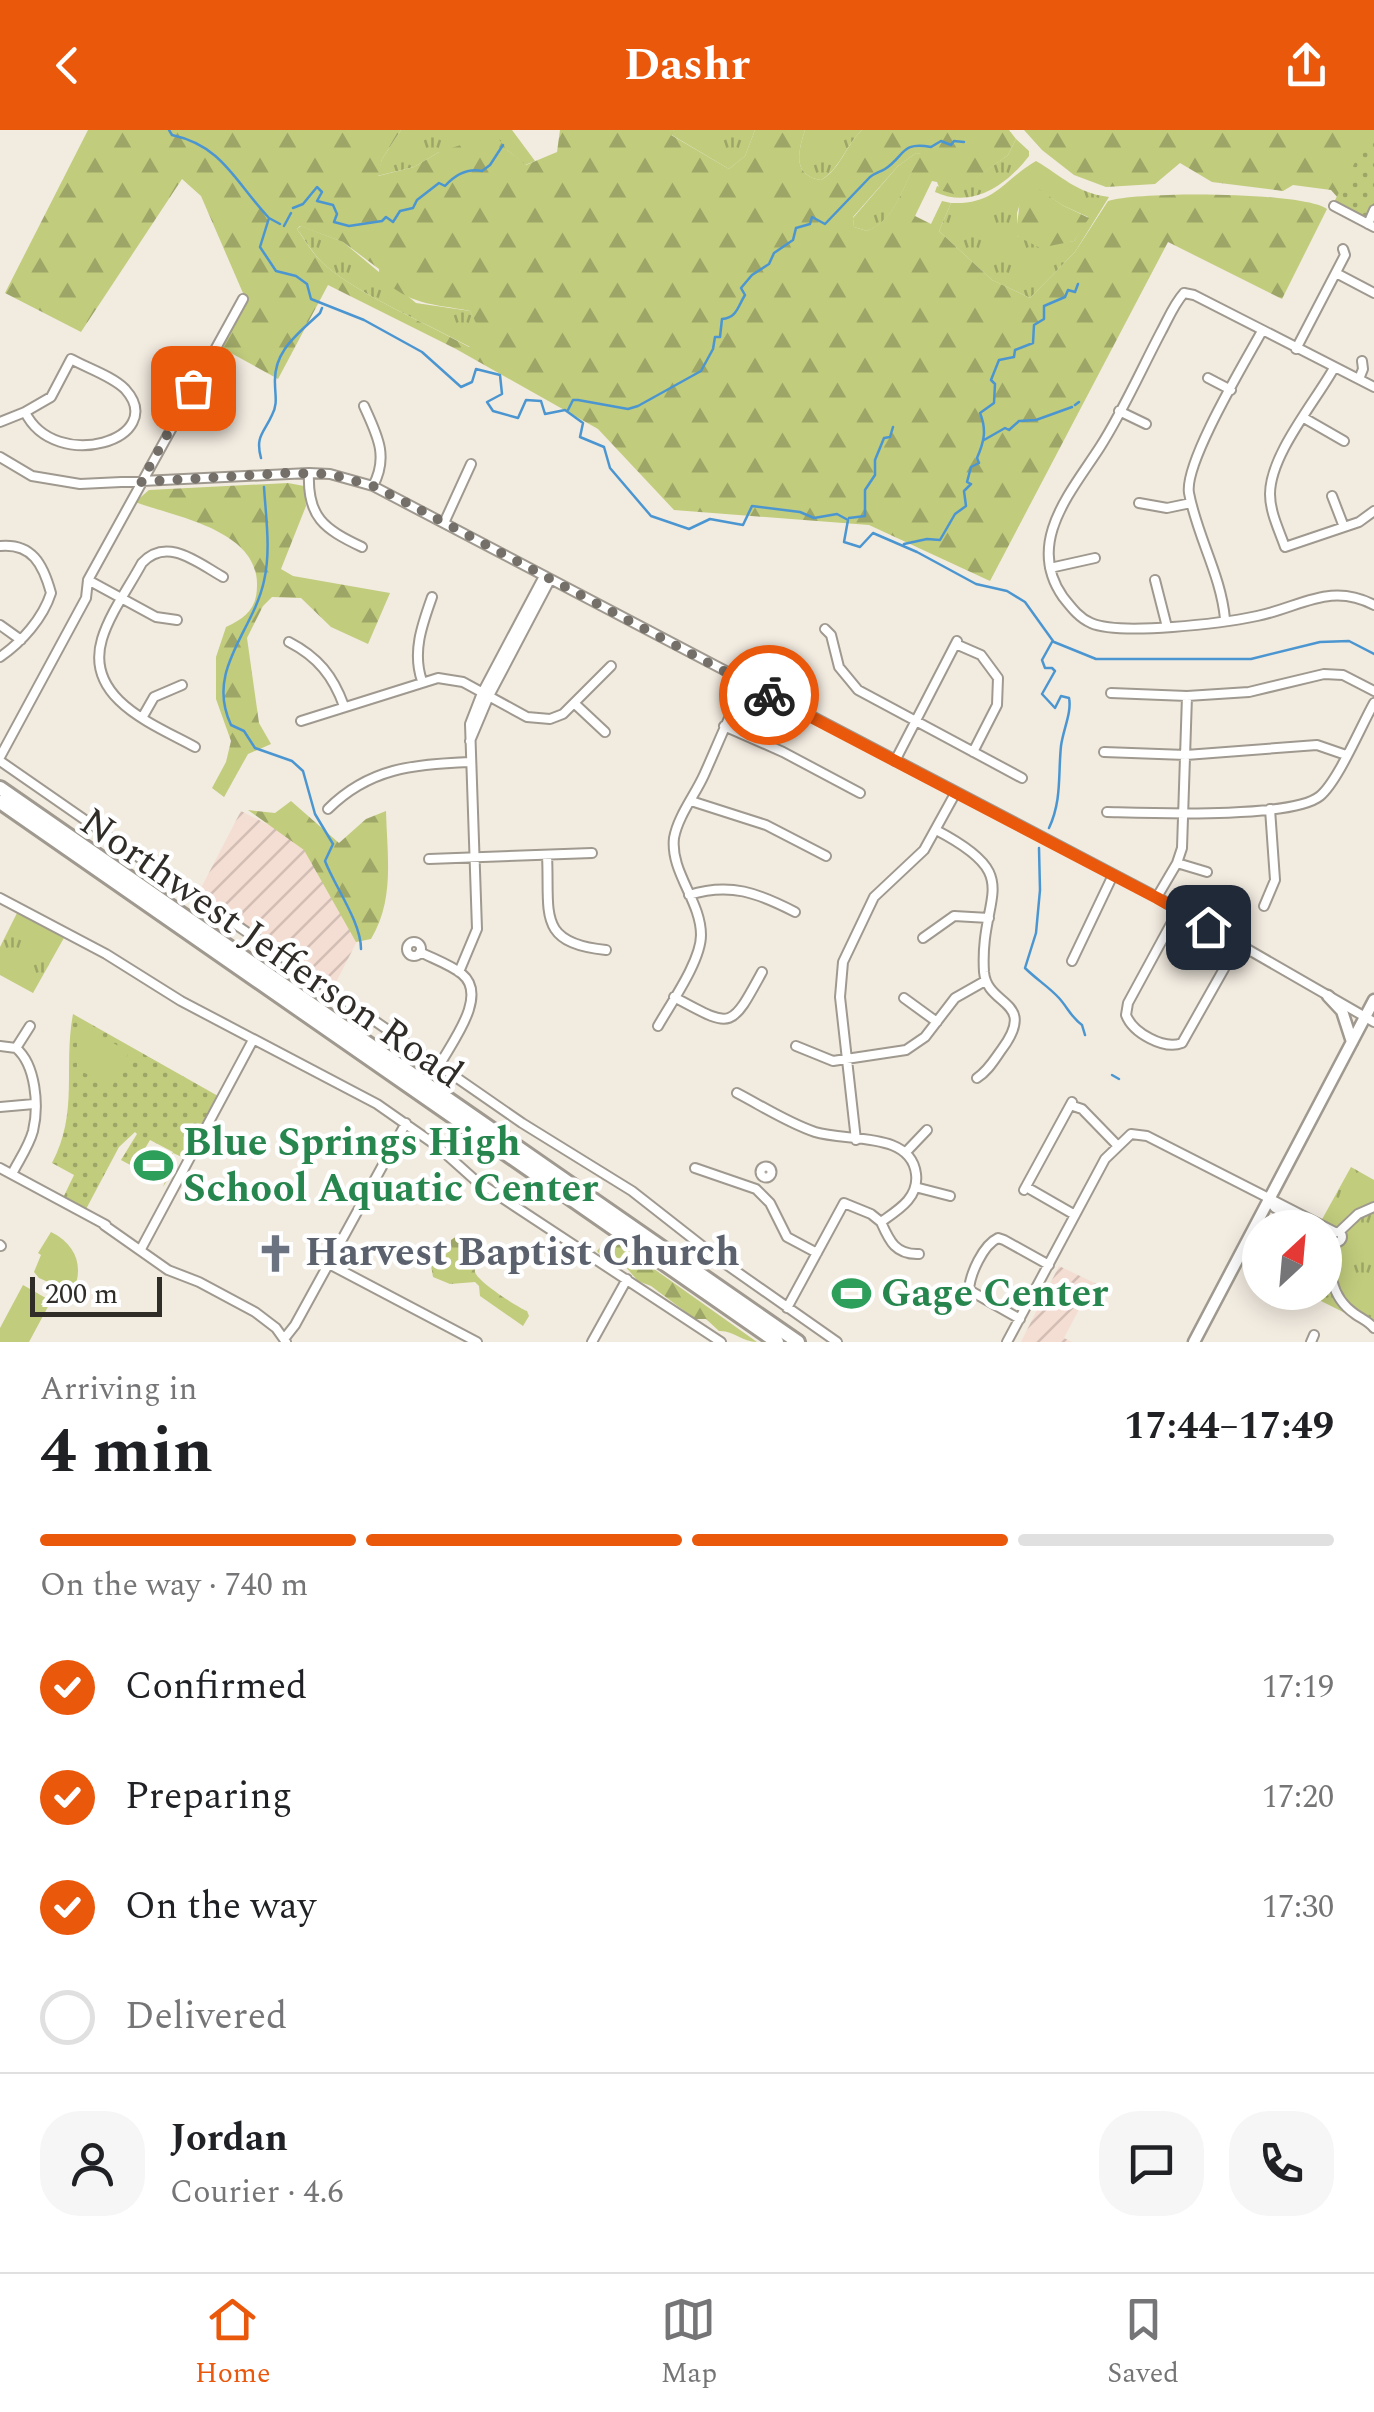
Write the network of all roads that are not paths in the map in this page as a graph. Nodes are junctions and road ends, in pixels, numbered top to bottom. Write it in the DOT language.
graph roads {
  1 [pos="1334,206"];
  2 [pos="1374,210"];
  3 [pos="1371,226"];
  4 [pos="1343,249"];
  5 [pos="1336,273"];
  6 [pos="1374,293"];
  7 [pos="243,299"];
  8 [pos="1262,331"];
  9 [pos="1296,350"];
  10 [pos="1362,361"];
  11 [pos="1334,368"];
  12 [pos="1208,378"];
  13 [pos="1359,380"];
  14 [pos="1374,387"];
  15 [pos="1231,390"];
  16 [pos="364,406"];
  17 [pos="1120,411"];
  18 [pos="25,412"];
  19 [pos="1304,418"];
  20 [pos="0,422"];
  21 [pos="1146,424"];
  22 [pos="1344,441"];
  23 [pos="0,457"];
  24 [pos="472,464"];
  25 [pos="309,473"];
  26 [pos="141,482"];
  27 [pos="373,486"];
  28 [pos="1332,496"];
  29 [pos="1139,502"];
  30 [pos="1191,503"];
  31 [pos="1374,512"];
  32 [pos="444,523"];
  33 [pos="1344,527"];
  34 [pos="0,546"];
  35 [pos="362,546"];
  36 [pos="1095,558"];
  37 [pos="1050,568"];
  38 [pos="224,577"];
  39 [pos="547,578"];
  40 [pos="88,580"];
  41 [pos="1156,580"];
  42 [pos="122,598"];
  43 [pos="432,598"];
  44 [pos="1374,605"];
  45 [pos="177,620"];
  46 [pos="1225,620"];
  47 [pos="0,625"];
  48 [pos="1167,627"];
  49 [pos="825,629"];
  50 [pos="20,640"];
  51 [pos="289,642"];
  52 [pos="0,657"];
  53 [pos="611,666"];
  54 [pos="422,681"];
  55 [pos="746,683"];
  56 [pos="182,686"];
  57 [pos="1374,691"];
  58 [pos="1110,693"];
  59 [pos="486,694"];
  60 [pos="1187,696"];
  61 [pos="574,703"];
  62 [pos="1374,703"];
  63 [pos="344,706"];
  64 [pos="142,718"];
  65 [pos="301,720"];
  66 [pos="914,722"];
  67 [pos="724,726"];
  68 [pos="606,732"];
  69 [pos="195,747"];
  70 [pos="973,752"];
  71 [pos="1104,752"];
  72 [pos="1346,755"];
  73 [pos="1186,756"];
  74 [pos="0,759"];
  75 [pos="895,760"];
  76 [pos="470,762"];
  77 [pos="1022,778"];
  78 [pos="0,788"];
  79 [pos="956,792"];
  80 [pos="860,794"];
  81 [pos="0,802"];
  82 [pos="691,802"];
  83 [pos="328,808"];
  84 [pos="1270,808"];
  85 [pos="1108,812"];
  86 [pos="1183,815"];
  87 [pos="936,830"];
  88 [pos="592,853"];
  89 [pos="547,855"];
  90 [pos="826,856"];
  91 [pos="474,858"];
  92 [pos="429,859"];
  93 [pos="1177,863"];
  94 [pos="1207,872"];
  95 [pos="1113,875"];
  96 [pos="689,895"];
  97 [pos="0,898"];
  98 [pos="1157,898"];
  99 [pos="1264,906"];
  100 [pos="1178,910"];
  101 [pos="795,912"];
  102 [pos="989,918"];
  103 [pos="922,938"];
  104 [pos="1238,944"];
  105 [pos="606,950"];
  106 [pos="420,952"];
  107 [pos="1072,961"];
  108 [pos="458,972"];
  109 [pos="762,972"];
  110 [pos="985,980"];
  111 [pos="1328,996"];
  112 [pos="674,997"];
  113 [pos="904,998"];
  114 [pos="1374,1000"];
  115 [pos="1369,1020"];
  116 [pos="938,1022"];
  117 [pos="30,1026"];
  118 [pos="658,1026"];
  119 [pos="253,1040"];
  120 [pos="1352,1042"];
  121 [pos="0,1046"];
  122 [pos="796,1046"];
  123 [pos="16,1048"];
  124 [pos="848,1060"];
  125 [pos="439,1066"];
  126 [pos="977,1078"];
  127 [pos="737,1093"];
  128 [pos="34,1104"];
  129 [pos="0,1107"];
  130 [pos="406,1123"];
  131 [pos="927,1130"];
  132 [pos="856,1140"];
  133 [pos="1117,1145"];
  134 [pos="906,1152"];
  135 [pos="0,1168"];
  136 [pos="695,1168"];
  137 [pos="12,1174"];
  138 [pos="763,1177"];
  139 [pos="915,1187"];
  140 [pos="756,1189"];
  141 [pos="950,1196"];
  142 [pos="1269,1200"];
  143 [pos="1374,1207"];
  144 [pos="1279,1210"];
  145 [pos="1294,1210"];
  146 [pos="1075,1215"];
  147 [pos="880,1222"];
  148 [pos="104,1225"];
  149 [pos="1342,1231"];
  150 [pos="142,1246"];
  151 [pos="816,1253"];
  152 [pos="918,1254"];
  153 [pos="329,1264"];
  154 [pos="1050,1264"];
  155 [pos="174,1272"];
  156 [pos="626,1279"];
  157 [pos="1342,1300"];
  158 [pos="788,1308"];
  159 [pos="1020,1319"];
  160 [pos="1374,1328"];
  161 [pos="282,1338"];
  162 [pos="477,1342"];
  163 [pos="592,1342"];
  164 [pos="721,1342"];
  165 [pos="777,1342"];
  166 [pos="798,1342"];
  167 [pos="837,1342"];
  168 [pos="1007,1342"];
  169 [pos="1194,1342"];
  1 -- 3 [label="street"];
  2 -- 3 [label="street"];
  4 -- 5 [label="street"];
  5 -- 6 [label="street"];
  5 -- 9 [label="street"];
  7 -- 26 [label="street"];
  8 -- 9 [label="street"];
  8 -- 15 [label="street"];
  8 -- 17 [label="street"];
  9 -- 11 [label="street"];
  10 -- 13 [label="street"];
  11 -- 13 [label="street"];
  11 -- 19 [label="street"];
  12 -- 15 [label="street"];
  13 -- 14 [label="street"];
  15 -- 30 [label="street"];
  16 -- 27 [label="street"];
  17 -- 21 [label="street"];
  17 -- 37 [label="street"];
  18 -- 18 [label="street"];
  18 -- 20 [label="street"];
  19 -- 22 [label="street"];
  19 -- 33 [label="street"];
  23 -- 26 [label="street"];
  24 -- 32 [label="street"];
  25 -- 26 [label="street"];
  25 -- 27 [label="street"];
  25 -- 35 [label="street"];
  26 -- 40 [label="street"];
  27 -- 32 [label="street"];
  28 -- 33 [label="street"];
  29 -- 30 [label="street"];
  30 -- 46 [label="street"];
  31 -- 33 [label="street"];
  32 -- 39 [label="street"];
  34 -- 50 [label="street"];
  36 -- 37 [label="street"];
  37 -- 48 [label="street"];
  38 -- 42 [label="street"];
  39 -- 55 [label="street"];
  39 -- 59 [label="street"];
  40 -- 42 [label="street"];
  40 -- 74 [label="street"];
  41 -- 48 [label="street"];
  42 -- 45 [label="street"];
  42 -- 64 [label="street"];
  43 -- 54 [label="street"];
  44 -- 46 [label="street"];
  46 -- 48 [label="street"];
  47 -- 50 [label="street"];
  49 -- 66 [label="street"];
  50 -- 52 [label="street"];
  51 -- 63 [label="street"];
  53 -- 61 [label="street"];
  54 -- 59 [label="street"];
  54 -- 63 [label="street"];
  55 -- 67 [label="street"];
  55 -- 75 [label="street"];
  56 -- 64 [label="street"];
  57 -- 60 [label="street"];
  58 -- 60 [label="street"];
  59 -- 61 [label="street"];
  59 -- 76 [label="street"];
  60 -- 73 [label="street"];
  61 -- 68 [label="street"];
  62 -- 72 [label="street"];
  63 -- 65 [label="street"];
  64 -- 69 [label="street"];
  66 -- 70 [label="street"];
  66 -- 70 [label="street"];
  66 -- 75 [label="street"];
  67 -- 80 [label="street"];
  67 -- 82 [label="street"];
  70 -- 77 [label="street"];
  71 -- 73 [label="street"];
  72 -- 73 [label="street"];
  72 -- 84 [label="street"];
  73 -- 86 [label="street"];
  74 -- 125 [label="street, Northwest Jefferson Road"];
  75 -- 79 [label="street"];
  76 -- 83 [label="street"];
  76 -- 91 [label="street"];
  78 -- 166 [label="highway"];
  79 -- 87 [label="street"];
  79 -- 95 [label="street"];
  81 -- 165 [label="highway"];
  82 -- 90 [label="street"];
  82 -- 96 [label="street"];
  84 -- 86 [label="street"];
  84 -- 99 [label="street"];
  85 -- 86 [label="street"];
  86 -- 93 [label="street"];
  87 -- 102 [label="street"];
  87 -- 124 [label="street"];
  88 -- 89 [label="street"];
  89 -- 91 [label="street"];
  89 -- 105 [label="street"];
  91 -- 92 [label="street"];
  91 -- 108 [label="street"];
  93 -- 94 [label="street"];
  93 -- 98 [label="street"];
  95 -- 98 [label="street"];
  95 -- 107 [label="street"];
  96 -- 101 [label="street"];
  96 -- 112 [label="street"];
  97 -- 119 [label="street"];
  98 -- 100 [label="street"];
  100 -- 104 [label="street"];
  100 -- 104 [label="street"];
  102 -- 103 [label="street"];
  102 -- 110 [label="street"];
  104 -- 111 [label="street"];
  106 -- 108 [label="street"];
  108 -- 125 [label="street"];
  109 -- 112 [label="street"];
  110 -- 116 [label="street"];
  110 -- 126 [label="street"];
  111 -- 115 [label="street"];
  111 -- 120 [label="main road"];
  112 -- 118 [label="street"];
  113 -- 116 [label="street"];
  114 -- 115 [label="main road"];
  115 -- 120 [label="main road"];
  116 -- 124 [label="street"];
  117 -- 123 [label="street"];
  119 -- 130 [label="street"];
  119 -- 150 [label="street"];
  120 -- 142 [label="main road"];
  121 -- 123 [label="street"];
  122 -- 124 [label="street"];
  123 -- 128 [label="street"];
  124 -- 132 [label="street"];
  125 -- 158 [label="street, Northwest Jefferson Road"];
  127 -- 132 [label="street"];
  128 -- 129 [label="street"];
  128 -- 137 [label="street"];
  130 -- 153 [label="street"];
  130 -- 156 [label="street"];
  131 -- 134 [label="street"];
  132 -- 134 [label="street"];
  133 -- 142 [label="street"];
  133 -- 146 [label="street"];
  133 -- 146 [label="street"];
  134 -- 139 [label="street"];
  135 -- 137 [label="street"];
  136 -- 140 [label="street"];
  137 -- 148 [label="street"];
  138 -- 140 [label="street"];
  139 -- 141 [label="street"];
  139 -- 147 [label="street"];
  140 -- 151 [label="street"];
  142 -- 144 [label="street"];
  142 -- 145 [label="street"];
  142 -- 169 [label="main road"];
  143 -- 149 [label="street"];
  146 -- 154 [label="street"];
  147 -- 151 [label="street"];
  147 -- 152 [label="street"];
  148 -- 150 [label="street"];
  148 -- 155 [label="street"];
  150 -- 155 [label="street"];
  151 -- 158 [label="street"];
  153 -- 161 [label="street"];
  153 -- 162 [label="street"];
  154 -- 159 [label="street"];
  154 -- 159 [label="street"];
  155 -- 161 [label="street"];
  156 -- 163 [label="street"];
  156 -- 164 [label="street"];
  157 -- 160 [label="street"];
  158 -- 167 [label="street, Northwest Jefferson Road"];
  159 -- 168 [label="street"];
}
